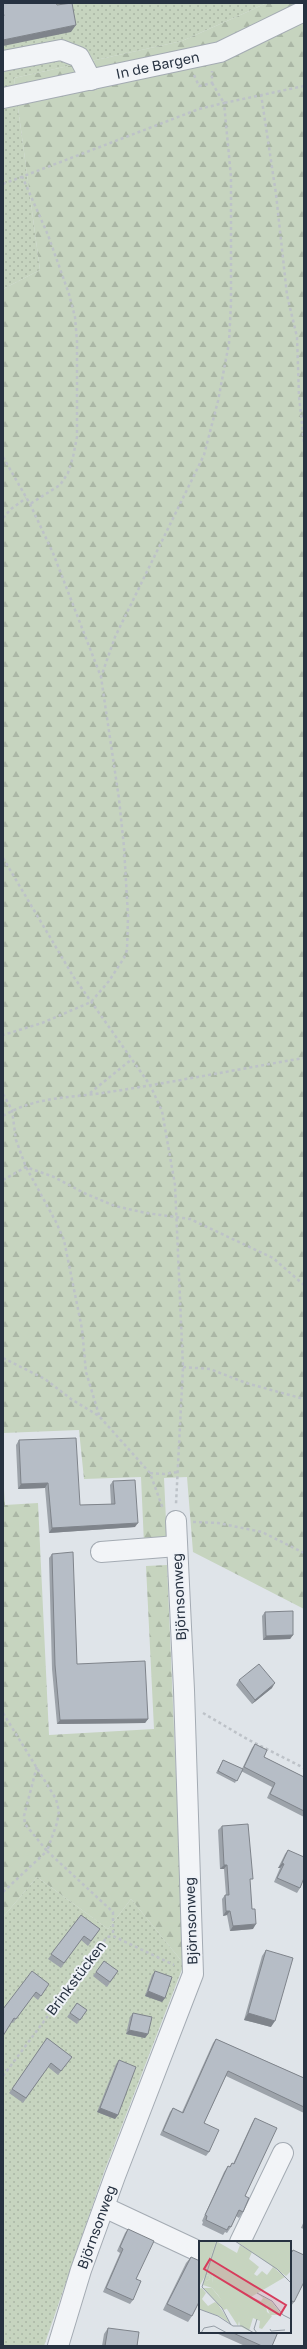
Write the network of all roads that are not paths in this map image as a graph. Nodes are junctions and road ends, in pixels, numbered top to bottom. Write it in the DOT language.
graph roads {
  1 [pos="304,11"];
  2 [pos="3,61"];
  3 [pos="91,80"];
  4 [pos="3,98"];
  5 [pos="176,1521"];
  6 [pos="177,1546"];
  7 [pos="101,1552"];
  8 [pos="283,2153"];
  9 [pos="104,2207"];
  10 [pos="240,2241"];
  11 [pos="199,2252"];
  12 [pos="58,2346"];
  1 -- 3 [label="street, In de Bargen"];
  2 -- 3 [label="street"];
  3 -- 4 [label="street, In de Bargen"];
  5 -- 6 [label="street, Björnsonweg"];
  6 -- 7 [label="street"];
  6 -- 9 [label="street, Björnsonweg"];
  8 -- 10 [label="street"];
  9 -- 11 [label="street"];
  9 -- 12 [label="street, Björnsonweg"];
}
